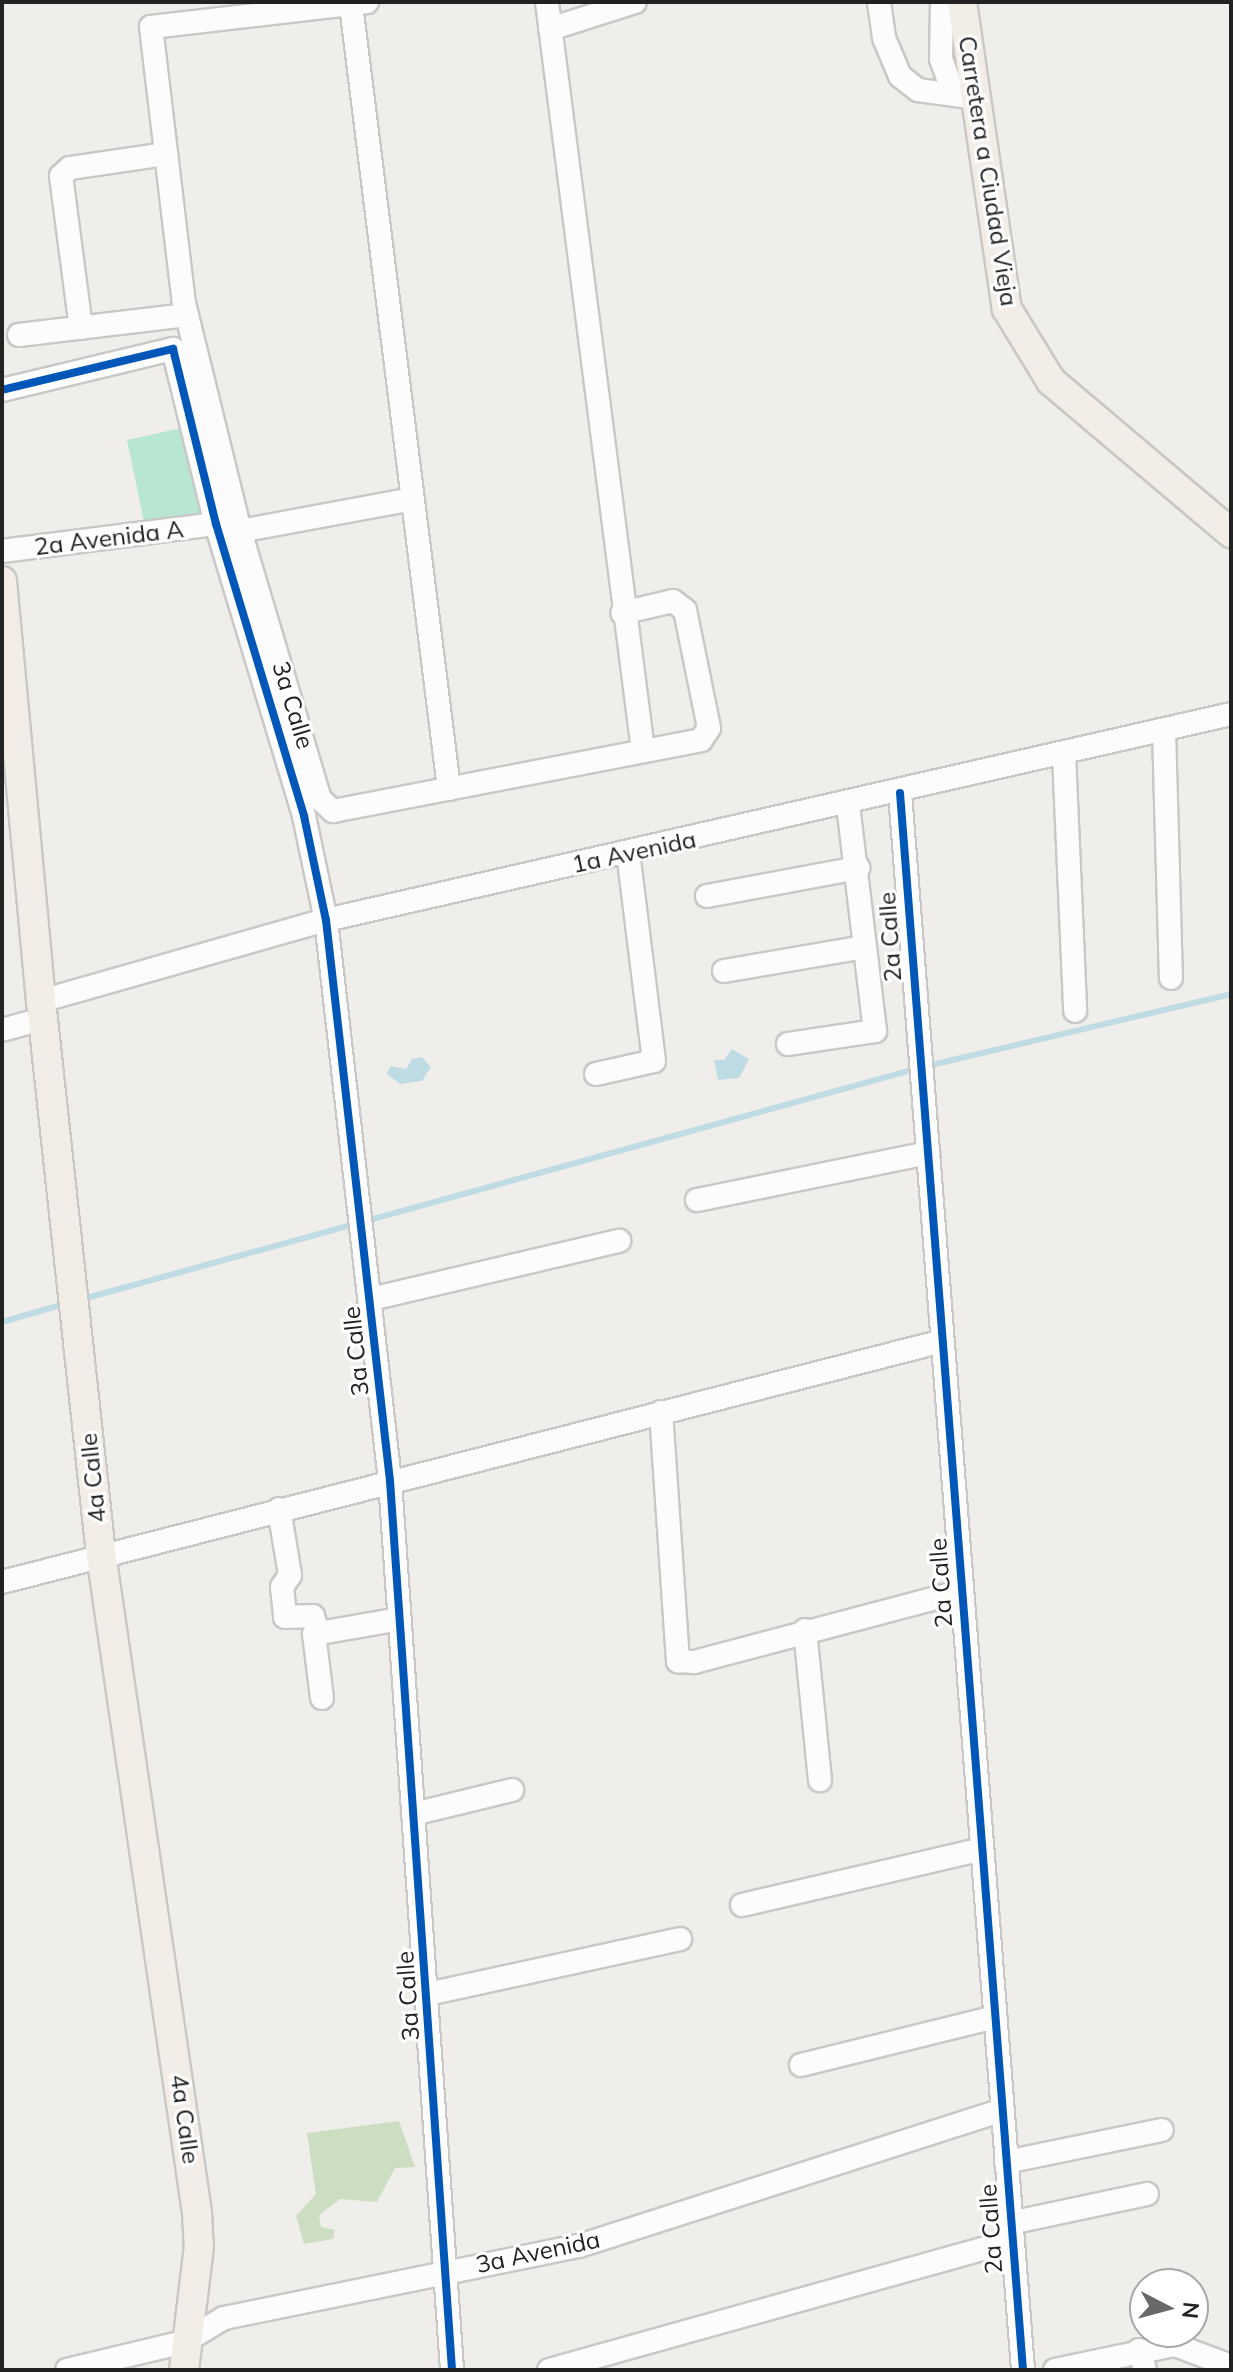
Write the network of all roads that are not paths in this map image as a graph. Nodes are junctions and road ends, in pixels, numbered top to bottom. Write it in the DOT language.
graph roads {
  1 [pos="547,2"];
  2 [pos="635,2"];
  3 [pos="879,2"];
  4 [pos="942,2"];
  5 [pos="962,2"];
  6 [pos="349,4"];
  7 [pos="550,29"];
  8 [pos="965,97"];
  9 [pos="166,154"];
  10 [pos="187,315"];
  11 [pos="81,328"];
  12 [pos="19,335"];
  13 [pos="2,390"];
  14 [pos="412,499"];
  15 [pos="216,524"];
  16 [pos="240,531"];
  17 [pos="1231,533"];
  18 [pos="2,551"];
  19 [pos="2,581"];
  20 [pos="622,613"];
  21 [pos="6,704"];
  22 [pos="1231,714"];
  23 [pos="1164,730"];
  24 [pos="643,750"];
  25 [pos="1064,754"];
  26 [pos="449,789"];
  27 [pos="900,793"];
  28 [pos="848,805"];
  29 [pos="628,853"];
  30 [pos="858,868"];
  31 [pos="707,896"];
  32 [pos="326,920"];
  33 [pos="865,947"];
  34 [pos="724,971"];
  35 [pos="1171,978"];
  36 [pos="42,1010"];
  37 [pos="1075,1011"];
  38 [pos="2,1030"];
  39 [pos="788,1044"];
  40 [pos="596,1074"];
  41 [pos="928,1153"];
  42 [pos="697,1200"];
  43 [pos="619,1241"];
  44 [pos="371,1299"];
  45 [pos="943,1341"];
  46 [pos="661,1412"];
  47 [pos="390,1481"];
  48 [pos="279,1509"];
  49 [pos="101,1554"];
  50 [pos="2,1582"];
  51 [pos="962,1591"];
  52 [pos="400,1619"];
  53 [pos="805,1630"];
  54 [pos="318,1633"];
  55 [pos="322,1698"];
  56 [pos="820,1780"];
  57 [pos="512,1790"];
  58 [pos="413,1814"];
  59 [pos="982,1849"];
  60 [pos="742,1905"];
  61 [pos="680,1939"];
  62 [pos="428,1994"];
  63 [pos="995,2017"];
  64 [pos="801,2065"];
  65 [pos="1003,2110"];
  66 [pos="1162,2130"];
  67 [pos="1006,2162"];
  68 [pos="1147,2194"];
  69 [pos="1010,2232"];
  70 [pos="446,2271"];
  71 [pos="184,2356"];
  72 [pos="1142,2360"];
  73 [pos="1231,2366"];
  74 [pos="67,2370"];
  75 [pos="452,2370"];
  76 [pos="549,2370"];
  77 [pos="1023,2370"];
  78 [pos="1055,2370"];
  1 -- 7 [label="street"];
  2 -- 7 [label="street"];
  3 -- 8 [label="street"];
  4 -- 8 [label="street"];
  5 -- 8 [label="main road, Carretera a Ciudad Vieja"];
  6 -- 9 [label="street"];
  6 -- 14 [label="street"];
  7 -- 20 [label="street"];
  8 -- 17 [label="main road, Carretera a Ciudad Vieja"];
  9 -- 10 [label="street"];
  9 -- 11 [label="street"];
  10 -- 11 [label="street"];
  10 -- 16 [label="street"];
  11 -- 12 [label="street"];
  13 -- 15 [label="street, 3a Calle"];
  14 -- 16 [label="street"];
  14 -- 26 [label="street"];
  15 -- 18 [label="street, 2a Avenida A"];
  15 -- 32 [label="street, 3a Calle"];
  16 -- 26 [label="street"];
  19 -- 21 [label="main road, 4a Calle"];
  20 -- 24 [label="street"];
  20 -- 24 [label="street"];
  21 -- 36 [label="main road, 4a Calle"];
  22 -- 23 [label="street, 1a Avenida"];
  23 -- 25 [label="street, 1a Avenida"];
  23 -- 35 [label="street"];
  24 -- 26 [label="street"];
  25 -- 27 [label="street, 1a Avenida"];
  25 -- 37 [label="street"];
  27 -- 28 [label="street, 1a Avenida"];
  27 -- 41 [label="street, 2a Calle"];
  28 -- 29 [label="street, 1a Avenida"];
  28 -- 30 [label="street"];
  29 -- 32 [label="street, 1a Avenida"];
  29 -- 40 [label="street"];
  30 -- 31 [label="street"];
  30 -- 33 [label="street"];
  32 -- 36 [label="street, 1a Avenida"];
  32 -- 44 [label="street, 3a Calle"];
  33 -- 34 [label="street"];
  33 -- 39 [label="street"];
  36 -- 38 [label="street, 1a Avenida"];
  36 -- 49 [label="main road, 4a Calle"];
  41 -- 42 [label="street"];
  41 -- 45 [label="street, 2a Calle"];
  43 -- 44 [label="street"];
  44 -- 47 [label="street, 3a Calle"];
  45 -- 46 [label="street"];
  45 -- 51 [label="street, 2a Calle"];
  46 -- 47 [label="street"];
  46 -- 53 [label="street"];
  47 -- 48 [label="street"];
  47 -- 52 [label="street, 3a Calle"];
  48 -- 49 [label="street"];
  48 -- 54 [label="street"];
  49 -- 50 [label="street"];
  49 -- 71 [label="main road, 4a Calle"];
  51 -- 53 [label="street"];
  51 -- 59 [label="street, 2a Calle"];
  52 -- 54 [label="street"];
  52 -- 58 [label="street, 3a Calle"];
  53 -- 56 [label="street"];
  54 -- 55 [label="street"];
  57 -- 58 [label="street"];
  58 -- 62 [label="street, 3a Calle"];
  59 -- 60 [label="street"];
  59 -- 63 [label="street, 2a Calle"];
  61 -- 62 [label="street"];
  62 -- 70 [label="street, 3a Calle"];
  63 -- 64 [label="street"];
  63 -- 65 [label="street, 2a Calle"];
  65 -- 67 [label="street, 2a Calle"];
  65 -- 70 [label="street, 3a Avenida"];
  66 -- 67 [label="street"];
  67 -- 69 [label="street, 2a Calle"];
  68 -- 69 [label="street"];
  69 -- 76 [label="street"];
  69 -- 77 [label="street, 2a Calle"];
  70 -- 71 [label="street, 3a Avenida"];
  70 -- 75 [label="street, 3a Calle"];
  71 -- 74 [label="street, 3a Avenida"];
  72 -- 73 [label="street"];
  72 -- 78 [label="street"];
}
